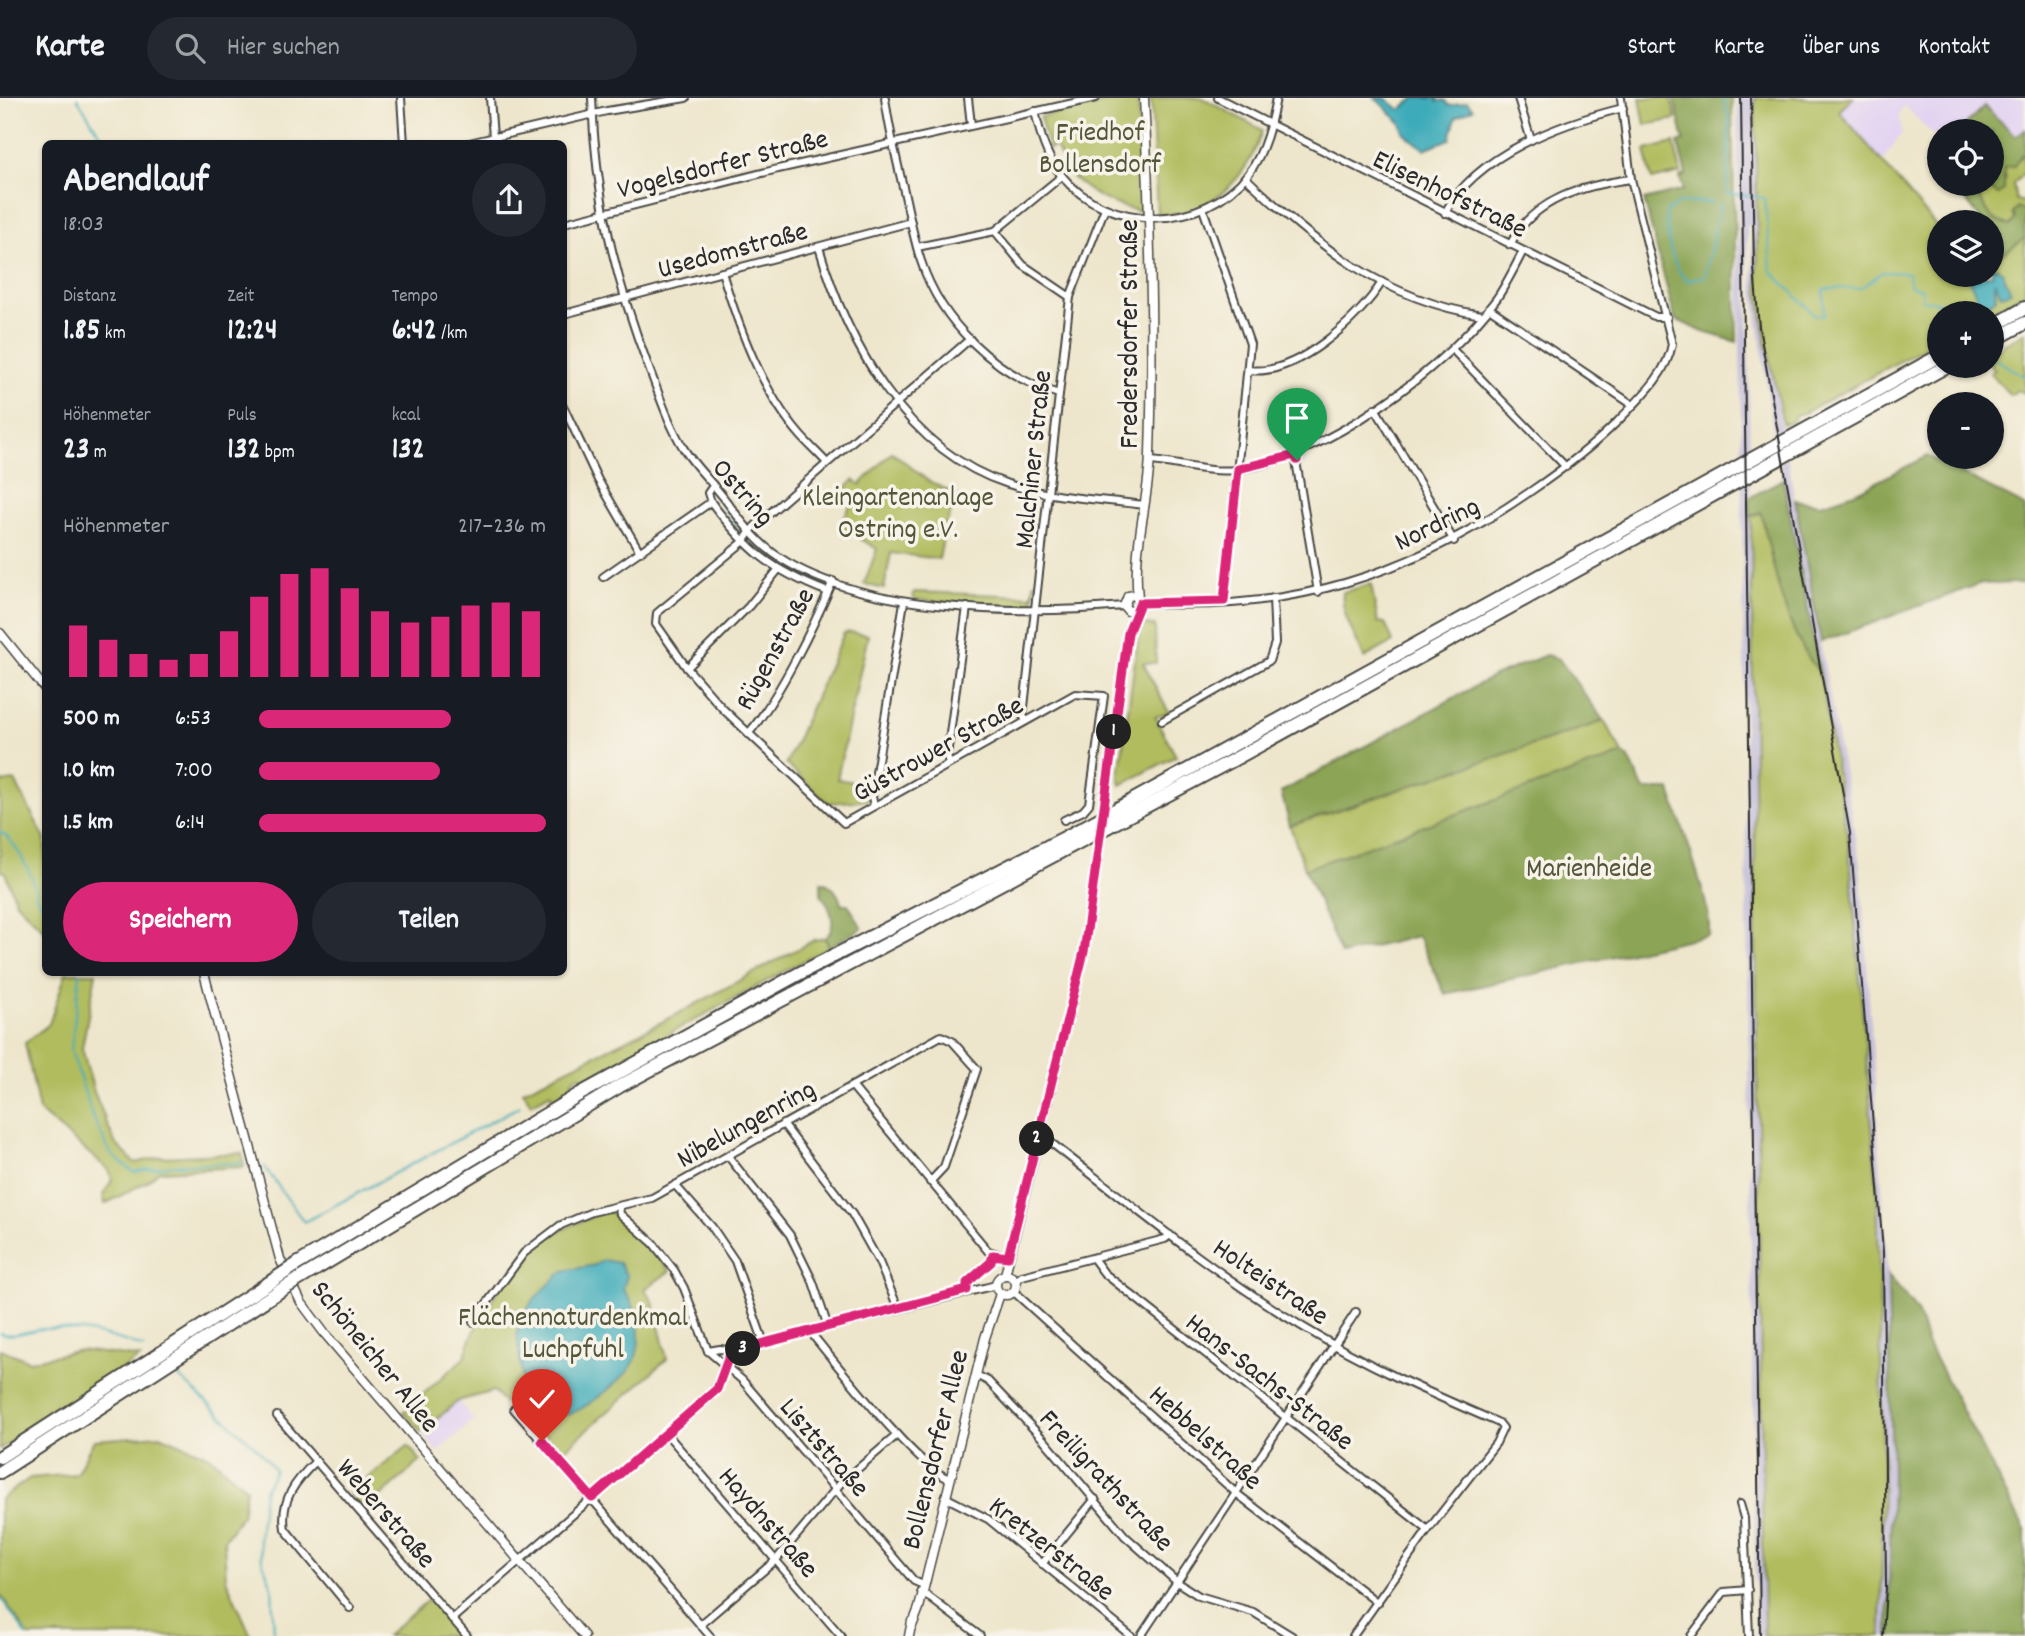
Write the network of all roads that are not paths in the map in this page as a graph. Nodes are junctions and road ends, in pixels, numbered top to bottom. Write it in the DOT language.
graph roads {
  1 [pos="401,98"];
  2 [pos="490,98"];
  3 [pos="592,98"];
  4 [pos="686,98"];
  5 [pos="885,98"];
  6 [pos="968,98"];
  7 [pos="1096,98"];
  8 [pos="1144,98"];
  9 [pos="1218,98"];
  10 [pos="1276,98"];
  11 [pos="1518,98"];
  12 [pos="1621,98"];
  13 [pos="1623,108"];
  14 [pos="1035,111"];
  15 [pos="593,114"];
  16 [pos="971,125"];
  17 [pos="1270,125"];
  18 [pos="493,137"];
  19 [pos="404,140"];
  20 [pos="481,140"];
  21 [pos="1531,140"];
  22 [pos="892,143"];
  23 [pos="1062,176"];
  24 [pos="1245,177"];
  25 [pos="1631,178"];
  26 [pos="1105,208"];
  27 [pos="1203,209"];
  28 [pos="602,213"];
  29 [pos="1445,213"];
  30 [pos="1150,218"];
  31 [pos="567,222"];
  32 [pos="911,222"];
  33 [pos="995,231"];
  34 [pos="1510,245"];
  35 [pos="819,247"];
  36 [pos="917,247"];
  37 [pos="1523,251"];
  38 [pos="722,272"];
  39 [pos="1382,282"];
  40 [pos="1070,297"];
  41 [pos="624,298"];
  42 [pos="1489,307"];
  43 [pos="2025,309"];
  44 [pos="567,313"];
  45 [pos="1482,315"];
  46 [pos="1667,317"];
  47 [pos="2004,320"];
  48 [pos="2025,323"];
  49 [pos="2004,334"];
  50 [pos="970,339"];
  51 [pos="1452,349"];
  52 [pos="1927,363"];
  53 [pos="1249,370"];
  54 [pos="1927,377"];
  55 [pos="1059,394"];
  56 [pos="897,402"];
  57 [pos="1633,405"];
  58 [pos="1375,408"];
  59 [pos="567,415"];
  60 [pos="1295,455"];
  61 [pos="1150,461"];
  62 [pos="827,463"];
  63 [pos="1566,467"];
  64 [pos="1238,469"];
  65 [pos="713,486"];
  66 [pos="1048,494"];
  67 [pos="711,502"];
  68 [pos="1145,505"];
  69 [pos="750,533"];
  70 [pos="1454,541"];
  71 [pos="742,542"];
  72 [pos="639,552"];
  73 [pos="778,570"];
  74 [pos="603,577"];
  75 [pos="833,581"];
  76 [pos="828,592"];
  77 [pos="1318,592"];
  78 [pos="1273,598"];
  79 [pos="1224,601"];
  80 [pos="904,602"];
  81 [pos="1131,603"];
  82 [pos="967,607"];
  83 [pos="1035,609"];
  84 [pos="0,633"];
  85 [pos="687,668"];
  86 [pos="42,685"];
  87 [pos="1026,720"];
  88 [pos="1162,721"];
  89 [pos="748,734"];
  90 [pos="949,764"];
  91 [pos="874,806"];
  92 [pos="1064,820"];
  93 [pos="205,976"];
  94 [pos="852,1086"];
  95 [pos="783,1125"];
  96 [pos="1038,1136"];
  97 [pos="728,1156"];
  98 [pos="930,1182"];
  99 [pos="675,1185"];
  100 [pos="619,1207"];
  101 [pos="1170,1235"];
  102 [pos="993,1255"];
  103 [pos="1008,1257"];
  104 [pos="1093,1258"];
  105 [pos="303,1269"];
  106 [pos="1005,1275"];
  107 [pos="1016,1281"];
  108 [pos="275,1287"];
  109 [pos="967,1290"];
  110 [pos="1004,1292"];
  111 [pos="898,1308"];
  112 [pos="1356,1312"];
  113 [pos="473,1322"];
  114 [pos="828,1326"];
  115 [pos="812,1331"];
  116 [pos="764,1343"];
  117 [pos="1333,1345"];
  118 [pos="734,1351"];
  119 [pos="708,1352"];
  120 [pos="724,1368"];
  121 [pos="976,1375"];
  122 [pos="514,1409"];
  123 [pos="278,1416"];
  124 [pos="1286,1419"];
  125 [pos="666,1433"];
  126 [pos="897,1435"];
  127 [pos="0,1457"];
  128 [pos="316,1461"];
  129 [pos="0,1472"];
  130 [pos="950,1479"];
  131 [pos="835,1489"];
  132 [pos="1236,1493"];
  133 [pos="945,1497"];
  134 [pos="592,1498"];
  135 [pos="1095,1499"];
  136 [pos="1740,1504"];
  137 [pos="1428,1531"];
  138 [pos="520,1560"];
  139 [pos="776,1560"];
  140 [pos="1042,1564"];
  141 [pos="1177,1582"];
  142 [pos="922,1588"];
  143 [pos="1748,1590"];
  144 [pos="1378,1603"];
  145 [pos="350,1608"];
  146 [pos="452,1619"];
  147 [pos="700,1625"];
  148 [pos="467,1636"];
  149 [pos="584,1636"];
  150 [pos="709,1636"];
  151 [pos="841,1636"];
  152 [pos="909,1636"];
  153 [pos="980,1636"];
  154 [pos="1131,1636"];
  155 [pos="1141,1636"];
  156 [pos="1292,1636"];
  157 [pos="1353,1636"];
  158 [pos="1691,1636"];
  159 [pos="1749,1636"];
  1 -- 19 [label="street"];
  2 -- 18 [label="street"];
  3 -- 15 [label="street, Ostring"];
  4 -- 15 [label="street"];
  5 -- 22 [label="street"];
  6 -- 16 [label="street"];
  7 -- 14 [label="street, Vogelsdorfer Straße"];
  8 -- 30 [label="street, Fredersdorfer Straße"];
  9 -- 17 [label="street, Elisenhofstraße"];
  10 -- 17 [label="street"];
  11 -- 21 [label="street"];
  12 -- 13 [label="street"];
  13 -- 21 [label="street"];
  13 -- 25 [label="street"];
  14 -- 16 [label="street, Vogelsdorfer Straße"];
  14 -- 23 [label="street"];
  15 -- 18 [label="street"];
  15 -- 28 [label="street, Ostring"];
  16 -- 22 [label="street, Vogelsdorfer Straße"];
  17 -- 24 [label="street"];
  17 -- 29 [label="street, Elisenhofstraße"];
  18 -- 20 [label="street"];
  21 -- 29 [label="street"];
  22 -- 28 [label="street, Vogelsdorfer Straße"];
  22 -- 32 [label="street"];
  23 -- 26 [label="street"];
  23 -- 33 [label="street"];
  24 -- 27 [label="street"];
  24 -- 39 [label="street"];
  25 -- 34 [label="street"];
  25 -- 46 [label="street"];
  26 -- 30 [label="street"];
  26 -- 40 [label="street, Malchiner Straße"];
  27 -- 30 [label="street"];
  27 -- 53 [label="street"];
  28 -- 31 [label="street, Vogelsdorfer Straße"];
  28 -- 41 [label="street, Ostring"];
  29 -- 34 [label="street, Elisenhofstraße"];
  30 -- 61 [label="street, Fredersdorfer Straße"];
  32 -- 35 [label="street, Usedomstraße"];
  32 -- 36 [label="street"];
  33 -- 36 [label="street"];
  33 -- 40 [label="street"];
  34 -- 37 [label="street, Elisenhofstraße"];
  35 -- 38 [label="street, Usedomstraße"];
  35 -- 56 [label="street"];
  36 -- 50 [label="street"];
  37 -- 42 [label="street"];
  37 -- 46 [label="street, Elisenhofstraße"];
  38 -- 41 [label="street, Usedomstraße"];
  38 -- 62 [label="street"];
  39 -- 45 [label="street"];
  39 -- 53 [label="street"];
  40 -- 55 [label="street, Malchiner Straße"];
  41 -- 44 [label="street, Usedomstraße"];
  41 -- 65 [label="street, Ostring"];
  42 -- 45 [label="street"];
  42 -- 57 [label="street"];
  43 -- 47 [label="highway"];
  45 -- 51 [label="street"];
  46 -- 57 [label="street, Nordring"];
  48 -- 49 [label="highway"];
  50 -- 55 [label="street"];
  50 -- 56 [label="street"];
  51 -- 58 [label="street"];
  51 -- 63 [label="street"];
  52 -- 105 [label="highway"];
  53 -- 64 [label="street"];
  54 -- 105 [label="highway"];
  55 -- 66 [label="street, Malchiner Straße"];
  56 -- 62 [label="street"];
  56 -- 66 [label="street"];
  57 -- 63 [label="street, Nordring"];
  58 -- 60 [label="street"];
  58 -- 70 [label="street"];
  59 -- 72 [label="street"];
  60 -- 64 [label="street"];
  60 -- 77 [label="street"];
  61 -- 64 [label="street"];
  61 -- 68 [label="street, Fredersdorfer Straße"];
  62 -- 69 [label="street"];
  63 -- 70 [label="street, Nordring"];
  64 -- 79 [label="street"];
  65 -- 67 [label="street"];
  65 -- 69 [label="street, Ostring"];
  66 -- 68 [label="street"];
  66 -- 83 [label="street, Malchiner Straße"];
  67 -- 71 [label="street, Ostring"];
  67 -- 72 [label="street"];
  68 -- 81 [label="street, Fredersdorfer Straße"];
  69 -- 71 [label="street"];
  69 -- 75 [label="street, Ostring"];
  70 -- 77 [label="street, Nordring"];
  71 -- 73 [label="street, Ostring"];
  71 -- 85 [label="street, Güstrower Straße"];
  72 -- 74 [label="street"];
  73 -- 76 [label="street, Ostring"];
  73 -- 85 [label="street"];
  75 -- 76 [label="street, Rügenstraße"];
  75 -- 80 [label="street, Ostring"];
  76 -- 89 [label="street, Rügenstraße"];
  77 -- 78 [label="street, Nordring"];
  78 -- 79 [label="street, Nordring"];
  78 -- 88 [label="street"];
  79 -- 81 [label="street, Nordring"];
  80 -- 82 [label="street, Ostring"];
  80 -- 91 [label="street"];
  81 -- 83 [label="street, Ostring"];
  81 -- 96 [label="street, Fredersdorfer Straße, bridge"];
  82 -- 83 [label="street, Ostring"];
  82 -- 90 [label="street"];
  83 -- 87 [label="street, Malchiner Straße"];
  84 -- 86 [label="street"];
  85 -- 89 [label="street, Güstrower Straße"];
  87 -- 90 [label="street, Güstrower Straße"];
  87 -- 92 [label="street, Güstrower Straße"];
  89 -- 91 [label="street, Güstrower Straße"];
  90 -- 91 [label="street, Güstrower Straße"];
  93 -- 138 [label="street, Schöneicher Allee"];
  94 -- 95 [label="street, Nibelungenring"];
  94 -- 98 [label="street, Nibelungenring"];
  94 -- 98 [label="street"];
  95 -- 97 [label="street, Nibelungenring"];
  95 -- 111 [label="street"];
  96 -- 101 [label="street, Holteistraße"];
  96 -- 103 [label="street"];
  97 -- 99 [label="street, Nibelungenring"];
  97 -- 114 [label="street"];
  98 -- 102 [label="street, Nibelungenring"];
  99 -- 100 [label="street, Nibelungenring"];
  99 -- 116 [label="street"];
  100 -- 113 [label="street, Nibelungenring"];
  100 -- 119 [label="street"];
  101 -- 104 [label="street"];
  101 -- 117 [label="street, Holteistraße"];
  102 -- 103 [label="street"];
  102 -- 109 [label="street"];
  103 -- 106 [label="street"];
  104 -- 107 [label="street"];
  104 -- 124 [label="street, Hans-Sachs-Straße"];
  105 -- 108 [label="highway, bridge"];
  106 -- 107 [label="street"];
  106 -- 110 [label="street, Bollensdorfer Allee"];
  107 -- 110 [label="street, Bollensdorfer Allee"];
  108 -- 127 [label="highway"];
  108 -- 129 [label="highway"];
  109 -- 110 [label="street"];
  109 -- 111 [label="street"];
  110 -- 121 [label="street, Bollensdorfer Allee"];
  110 -- 132 [label="street, Hebbelstraße"];
  111 -- 114 [label="street"];
  112 -- 117 [label="street"];
  114 -- 115 [label="street"];
  115 -- 116 [label="street"];
  115 -- 126 [label="street"];
  116 -- 118 [label="street"];
  117 -- 124 [label="street"];
  117 -- 137 [label="street, Holteistraße"];
  118 -- 119 [label="street"];
  118 -- 120 [label="street"];
  119 -- 120 [label="street, Lisztstraße"];
  120 -- 125 [label="street"];
  120 -- 131 [label="street, Lisztstraße"];
  121 -- 130 [label="street, Bollensdorfer Allee"];
  121 -- 135 [label="street, Freiligrathstraße"];
  122 -- 134 [label="street"];
  123 -- 128 [label="street, Weberstraße"];
  124 -- 132 [label="street"];
  124 -- 137 [label="street, Hans-Sachs-Straße"];
  125 -- 134 [label="street"];
  125 -- 139 [label="street, Haydnstraße"];
  126 -- 130 [label="street"];
  126 -- 131 [label="street"];
  128 -- 145 [label="street"];
  128 -- 146 [label="street, Weberstraße"];
  130 -- 133 [label="street, Bollensdorfer Allee"];
  131 -- 139 [label="street"];
  131 -- 142 [label="street, Lisztstraße"];
  132 -- 141 [label="street"];
  132 -- 144 [label="street, Hebbelstraße"];
  133 -- 140 [label="street, Kretzerstraße"];
  133 -- 142 [label="street, Bollensdorfer Allee"];
  134 -- 138 [label="street"];
  134 -- 147 [label="street"];
  135 -- 140 [label="street"];
  135 -- 141 [label="street, Freiligrathstraße"];
  136 -- 143 [label="street"];
  137 -- 144 [label="street"];
  138 -- 146 [label="street"];
  138 -- 149 [label="street, Schöneicher Allee"];
  139 -- 147 [label="street"];
  139 -- 151 [label="street, Haydnstraße"];
  140 -- 154 [label="street, Kretzerstraße"];
  141 -- 155 [label="street"];
  141 -- 156 [label="street, Freiligrathstraße"];
  142 -- 152 [label="street, Bollensdorfer Allee"];
  142 -- 153 [label="street, Lisztstraße"];
  143 -- 158 [label="street"];
  143 -- 159 [label="street"];
  144 -- 157 [label="street"];
  146 -- 148 [label="street, Weberstraße"];
  147 -- 150 [label="street"];
}
